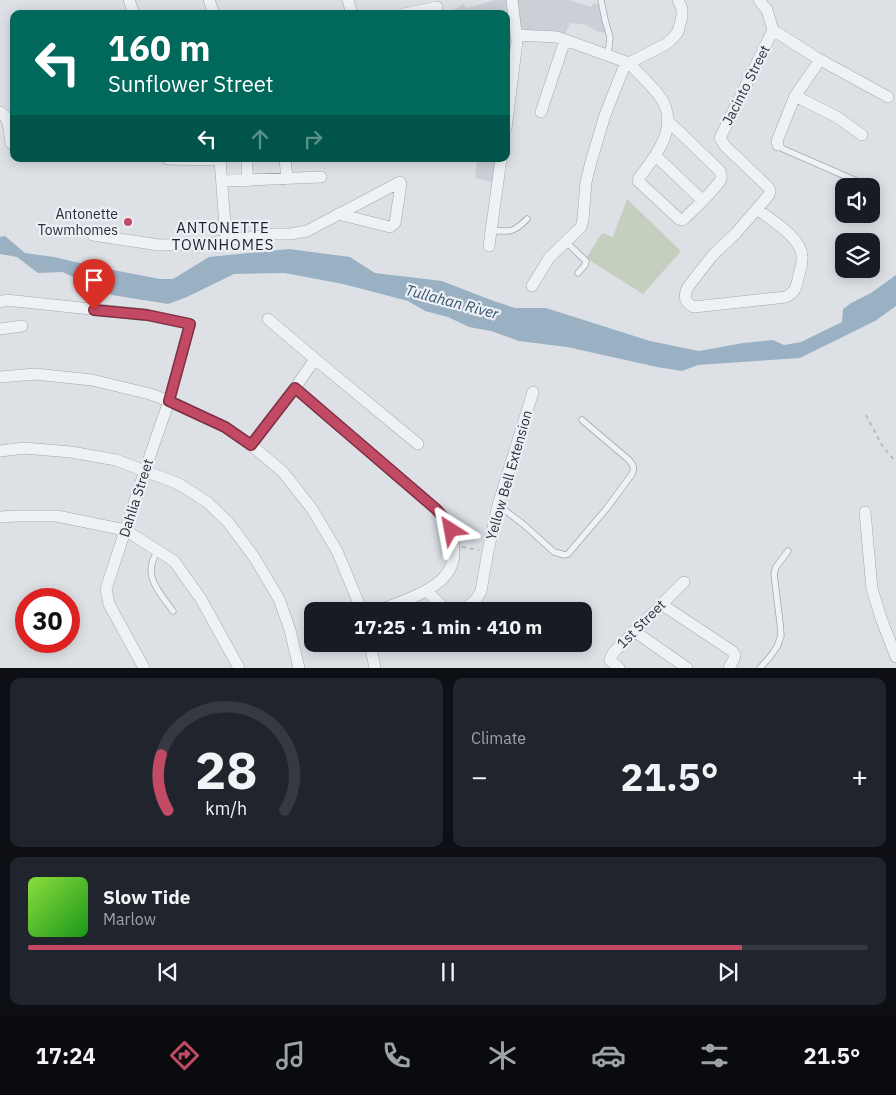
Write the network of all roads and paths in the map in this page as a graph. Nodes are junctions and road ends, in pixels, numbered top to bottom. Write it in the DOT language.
graph roads {
  1 [pos="512,0"];
  2 [pos="601,0"];
  3 [pos="678,0"];
  4 [pos="762,1"];
  5 [pos="437,7"];
  6 [pos="423,10"];
  7 [pos="773,30"];
  8 [pos="516,35"];
  9 [pos="565,40"];
  10 [pos="608,56"];
  11 [pos="820,60"];
  12 [pos="628,62"];
  13 [pos="510,91"];
  14 [pos="795,96"];
  15 [pos="888,97"];
  16 [pos="0,112"];
  17 [pos="541,112"];
  18 [pos="669,122"];
  19 [pos="862,135"];
  20 [pos="8,143"];
  21 [pos="778,145"];
  22 [pos="656,156"];
  23 [pos="220,162"];
  24 [pos="247,162"];
  25 [pos="285,162"];
  26 [pos="500,162"];
  27 [pos="321,178"];
  28 [pos="850,178"];
  29 [pos="287,179"];
  30 [pos="222,181"];
  31 [pos="247,181"];
  32 [pos="702,200"];
  33 [pos="757,209"];
  34 [pos="338,214"];
  35 [pos="527,219"];
  36 [pos="491,230"];
  37 [pos="93,235"];
  38 [pos="226,239"];
  39 [pos="566,242"];
  40 [pos="489,246"];
  41 [pos="578,273"];
  42 [pos="532,286"];
  43 [pos="0,302"];
  44 [pos="268,319"];
  45 [pos="22,326"];
  46 [pos="0,329"];
  47 [pos="315,359"];
  48 [pos="0,377"];
  49 [pos="295,388"];
  50 [pos="533,392"];
  51 [pos="169,401"];
  52 [pos="866,415"];
  53 [pos="582,420"];
  54 [pos="418,444"];
  55 [pos="251,445"];
  56 [pos="0,451"];
  57 [pos="896,462"];
  58 [pos="144,470"];
  59 [pos="498,505"];
  60 [pos="865,512"];
  61 [pos="0,517"];
  62 [pos="125,530"];
  63 [pos="454,547"];
  64 [pos="158,551"];
  65 [pos="488,551"];
  66 [pos="788,551"];
  67 [pos="684,582"];
  68 [pos="427,591"];
  69 [pos="358,602"];
  70 [pos="400,602"];
  71 [pos="438,602"];
  72 [pos="473,602"];
  73 [pos="661,604"];
  74 [pos="173,611"];
  75 [pos="634,632"];
  76 [pos="372,652"];
  77 [pos="896,657"];
  78 [pos="144,668"];
  79 [pos="239,668"];
  80 [pos="299,668"];
  81 [pos="375,668"];
  82 [pos="619,668"];
  83 [pos="687,668"];
  84 [pos="728,668"];
  85 [pos="760,668"];
  1 -- 8 [label="street"];
  2 -- 10 [label="lane"];
  3 -- 12 [label="street"];
  4 -- 7 [label="street, Jacinto Street"];
  5 -- 6 [label="street"];
  7 -- 11 [label="street"];
  7 -- 33 [label="street, Jacinto Street"];
  8 -- 9 [label="street"];
  8 -- 13 [label="street"];
  9 -- 10 [label="street"];
  9 -- 17 [label="street"];
  10 -- 12 [label="street"];
  11 -- 14 [label="street"];
  11 -- 15 [label="street"];
  12 -- 18 [label="street"];
  12 -- 39 [label="street"];
  14 -- 19 [label="street"];
  14 -- 21 [label="street"];
  16 -- 20 [label="street"];
  18 -- 22 [label="street"];
  18 -- 32 [label="street"];
  21 -- 28 [label="lane"];
  22 -- 32 [label="street"];
  22 -- 32 [label="street"];
  23 -- 30 [label="street"];
  24 -- 31 [label="street"];
  25 -- 29 [label="street"];
  26 -- 36 [label="street"];
  27 -- 29 [label="street"];
  29 -- 31 [label="street"];
  30 -- 31 [label="street"];
  30 -- 38 [label="street"];
  33 -- 33 [label="street, Jacinto Street"];
  34 -- 34 [label="street"];
  34 -- 38 [label="street"];
  35 -- 36 [label="lane"];
  36 -- 40 [label="street"];
  37 -- 38 [label="street"];
  39 -- 41 [label="lane"];
  39 -- 42 [label="street"];
  43 -- 51 [label="street, Dahlia Street"];
  44 -- 47 [label="street"];
  45 -- 46 [label="street"];
  47 -- 49 [label="street"];
  47 -- 54 [label="street"];
  48 -- 51 [label="street"];
  49 -- 55 [label="street"];
  49 -- 63 [label="street"];
  50 -- 59 [label="street, Yellow Bell Extension"];
  51 -- 55 [label="street"];
  51 -- 58 [label="street, Dahlia Street"];
  52 -- 57 [label="path"];
  53 -- 59 [label="lane"];
  55 -- 69 [label="street"];
  56 -- 58 [label="street"];
  58 -- 62 [label="street, Dahlia Street"];
  58 -- 80 [label="street"];
  59 -- 65 [label="street, Yellow Bell Extension"];
  60 -- 77 [label="street"];
  61 -- 62 [label="street"];
  62 -- 64 [label="street"];
  62 -- 78 [label="street, Dahlia Street"];
  63 -- 65 [label="path"];
  63 -- 68 [label="street"];
  64 -- 74 [label="lane"];
  64 -- 79 [label="street"];
  65 -- 72 [label="street, Yellow Bell Extension"];
  66 -- 85 [label="lane"];
  67 -- 73 [label="street, 1st Street"];
  68 -- 70 [label="street"];
  68 -- 71 [label="street"];
  73 -- 75 [label="street, 1st Street"];
  73 -- 84 [label="street"];
  75 -- 82 [label="street, 1st Street"];
  75 -- 83 [label="street"];
  76 -- 81 [label="street"];
}
